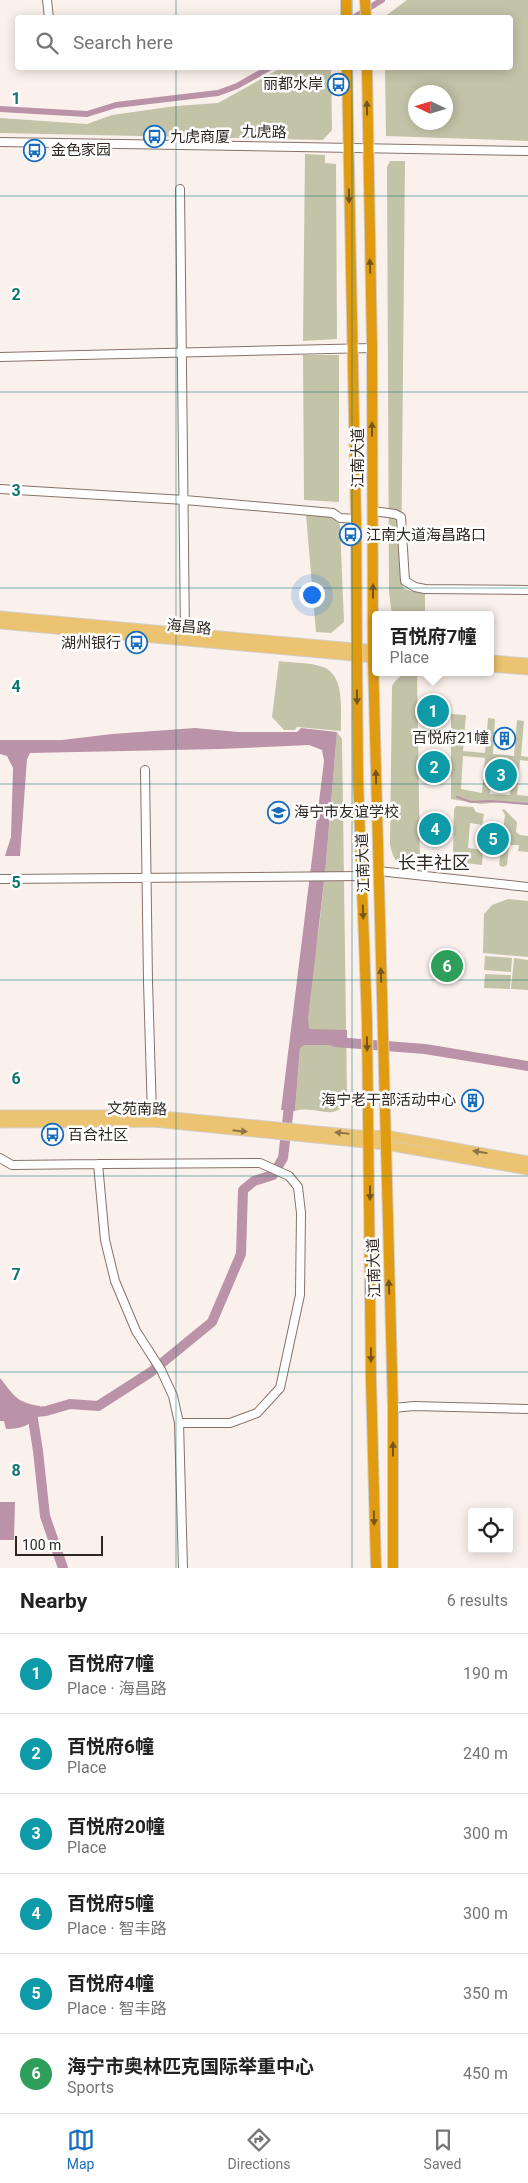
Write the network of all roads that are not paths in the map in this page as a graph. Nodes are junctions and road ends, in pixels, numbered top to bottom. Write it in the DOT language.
graph roads {
  1 [pos="47,0"];
  2 [pos="365,0"];
  3 [pos="49,15"];
  4 [pos="366,15"];
  5 [pos="347,70"];
  6 [pos="367,70"];
  7 [pos="0,142"];
  8 [pos="348,148"];
  9 [pos="368,148"];
  10 [pos="528,151"];
  11 [pos="180,190"];
  12 [pos="372,348"];
  13 [pos="352,349"];
  14 [pos="182,353"];
  15 [pos="0,357"];
  16 [pos="0,490"];
  17 [pos="185,500"];
  18 [pos="373,512"];
  19 [pos="356,519"];
  20 [pos="528,590"];
  21 [pos="374,611"];
  22 [pos="0,616"];
  23 [pos="0,624"];
  24 [pos="185,636"];
  25 [pos="357,652"];
  26 [pos="372,654"];
  27 [pos="494,660"];
  28 [pos="528,663"];
  29 [pos="494,667"];
  30 [pos="528,670"];
  31 [pos="374,676"];
  32 [pos="145,770"];
  33 [pos="378,871"];
  34 [pos="362,876"];
  35 [pos="0,879"];
  36 [pos="147,879"];
  37 [pos="528,887"];
  38 [pos="0,1115"];
  39 [pos="152,1115"];
  40 [pos="0,1123"];
  41 [pos="272,1130"];
  42 [pos="369,1140"];
  43 [pos="386,1140"];
  44 [pos="0,1158"];
  45 [pos="528,1161"];
  46 [pos="98,1164"];
  47 [pos="528,1170"];
  48 [pos="392,1408"];
  49 [pos="528,1409"];
  50 [pos="179,1423"];
  51 [pos="182,1568"];
  52 [pos="376,1568"];
  53 [pos="393,1568"];
  1 -- 3 [label="street"];
  2 -- 4 [label="highway"];
  5 -- 8 [label="highway, 江南大道"];
  9 -- 6 [label="highway, 江南大道, one-way"];
  7 -- 8 [label="street, 九虎路"];
  8 -- 9 [label="street, 九虎路"];
  8 -- 13 [label="highway, 江南大道, one-way"];
  9 -- 10 [label="street, 九虎路"];
  12 -- 9 [label="highway, 江南大道, one-way"];
  11 -- 14 [label="street"];
  12 -- 13 [label="street"];
  18 -- 12 [label="highway, 江南大道, one-way"];
  13 -- 14 [label="street"];
  13 -- 19 [label="highway, 江南大道"];
  14 -- 15 [label="street"];
  14 -- 17 [label="street"];
  16 -- 17 [label="street"];
  17 -- 19 [label="street"];
  17 -- 24 [label="street"];
  18 -- 20 [label="street"];
  21 -- 18 [label="highway, 江南大道, one-way"];
  19 -- 25 [label="highway, 江南大道"];
  22 -- 24 [label="main road, 海昌路"];
  23 -- 24 [label="main road, 海昌路"];
  24 -- 25 [label="main road, 海昌路"];
  25 -- 26 [label="main road, 海昌路"];
  25 -- 34 [label="highway, 江南大道, one-way"];
  27 -- 28 [label="main road"];
  29 -- 30 [label="main road"];
  33 -- 31 [label="highway, 江南大道, one-way"];
  32 -- 36 [label="street"];
  33 -- 37 [label="street"];
  43 -- 33 [label="highway, 江南大道, one-way"];
  34 -- 36 [label="street"];
  34 -- 42 [label="highway, 江南大道, one-way"];
  35 -- 36 [label="street"];
  36 -- 39 [label="street"];
  38 -- 39 [label="main road, 文苑南路"];
  39 -- 41 [label="main road, 文苑南路"];
  40 -- 41 [label="main road, 文苑南路, one-way"];
  41 -- 42 [label="main road"];
  42 -- 43 [label="main road"];
  42 -- 52 [label="highway, 江南大道, one-way"];
  45 -- 43 [label="main road, one-way"];
  43 -- 47 [label="main road"];
  48 -- 43 [label="highway, 江南大道, one-way"];
  44 -- 46 [label="street"];
  46 -- 50 [label="street"];
  46 -- 50 [label="street"];
  48 -- 49 [label="street"];
  53 -- 48 [label="highway, 江南大道, one-way"];
  50 -- 51 [label="street"];
}
